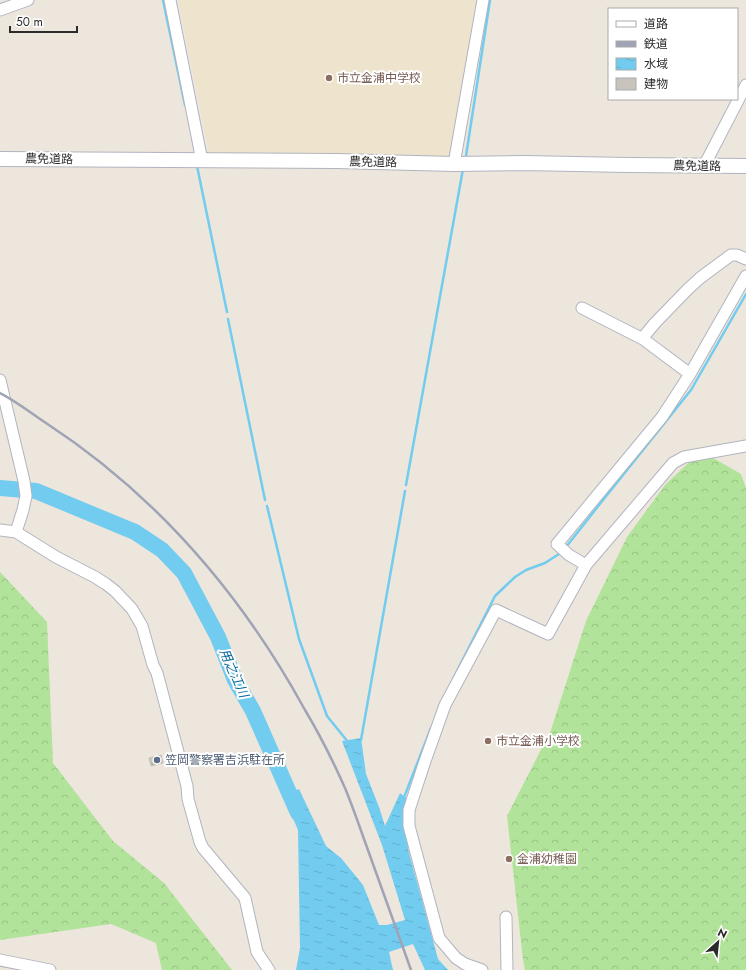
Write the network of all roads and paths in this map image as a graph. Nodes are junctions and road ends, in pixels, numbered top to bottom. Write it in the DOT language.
graph roads {
  1 [pos="28,0"];
  2 [pos="170,0"];
  3 [pos="483,0"];
  4 [pos="4,6"];
  5 [pos="746,85"];
  6 [pos="0,159"];
  7 [pos="202,161"];
  8 [pos="454,164"];
  9 [pos="704,166"];
  10 [pos="746,166"];
  11 [pos="746,258"];
  12 [pos="746,276"];
  13 [pos="582,308"];
  14 [pos="643,339"];
  15 [pos="690,374"];
  16 [pos="0,380"];
  17 [pos="746,446"];
  18 [pos="0,530"];
  19 [pos="16,532"];
  20 [pos="585,565"];
  21 [pos="506,917"];
  22 [pos="0,960"];
  23 [pos="50,970"];
  24 [pos="269,970"];
  25 [pos="482,970"];
  26 [pos="507,970"];
  1 -- 4 [label="street"];
  2 -- 7 [label="street"];
  3 -- 8 [label="street"];
  5 -- 9 [label="street"];
  6 -- 7 [label="street, 農免道路"];
  7 -- 8 [label="street, 農免道路"];
  8 -- 9 [label="street, 農免道路"];
  9 -- 10 [label="street, 農免道路"];
  11 -- 14 [label="street"];
  12 -- 15 [label="street"];
  13 -- 14 [label="street"];
  14 -- 15 [label="street"];
  15 -- 20 [label="street"];
  16 -- 19 [label="street"];
  17 -- 20 [label="street"];
  18 -- 19 [label="street"];
  19 -- 24 [label="street"];
  20 -- 25 [label="street"];
  21 -- 26 [label="street"];
  22 -- 23 [label="street"];
}
